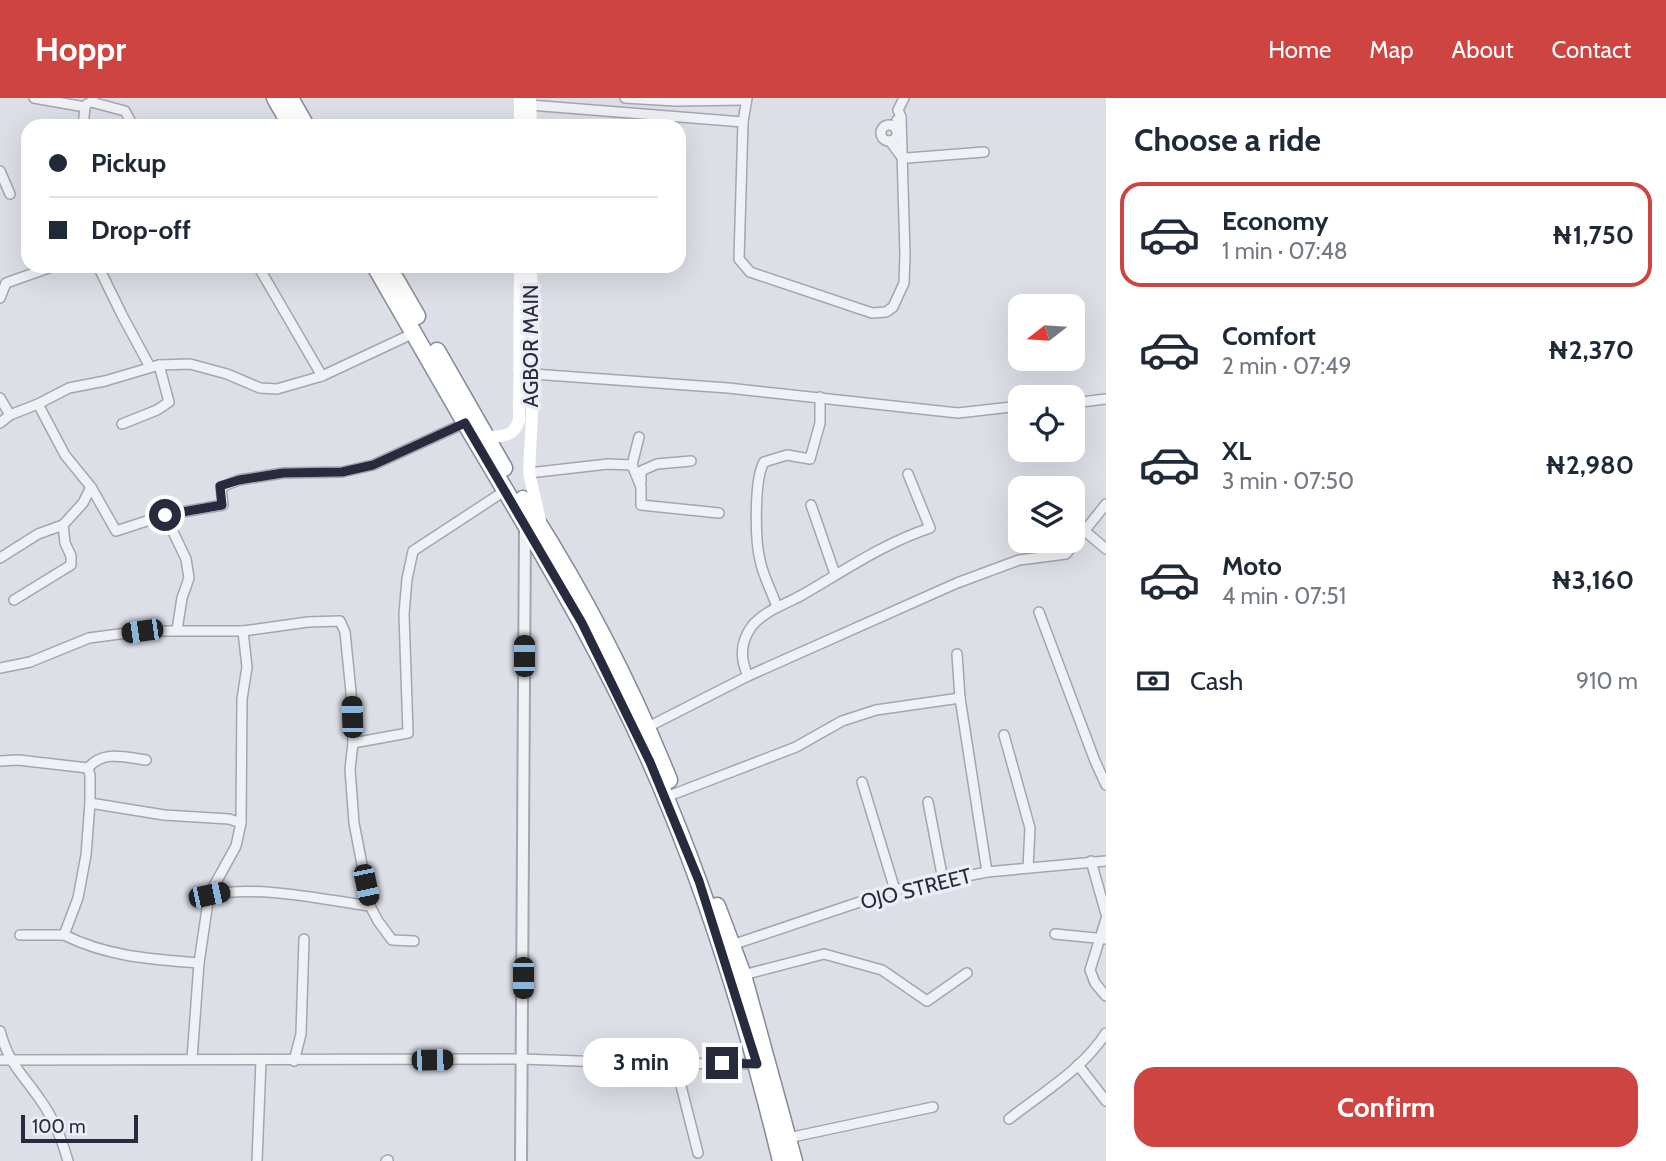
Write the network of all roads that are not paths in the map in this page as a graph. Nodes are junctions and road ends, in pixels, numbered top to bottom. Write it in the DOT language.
graph roads {
  1 [pos="34,98"];
  2 [pos="275,98"];
  3 [pos="289,98"];
  4 [pos="625,98"];
  5 [pos="904,98"];
  6 [pos="747,99"];
  7 [pos="527,100"];
  8 [pos="90,102"];
  9 [pos="901,117"];
  10 [pos="85,119"];
  11 [pos="129,119"];
  12 [pos="288,119"];
  13 [pos="302,119"];
  14 [pos="522,119"];
  15 [pos="530,119"];
  16 [pos="743,122"];
  17 [pos="984,152"];
  18 [pos="901,156"];
  19 [pos="0,171"];
  20 [pos="10,194"];
  21 [pos="28,273"];
  22 [pos="101,273"];
  23 [pos="262,273"];
  24 [pos="378,273"];
  25 [pos="392,273"];
  26 [pos="520,273"];
  27 [pos="531,273"];
  28 [pos="3,280"];
  29 [pos="0,298"];
  30 [pos="414,332"];
  31 [pos="155,365"];
  32 [pos="519,373"];
  33 [pos="534,375"];
  34 [pos="322,376"];
  35 [pos="820,397"];
  36 [pos="0,398"];
  37 [pos="1106,399"];
  38 [pos="1085,402"];
  39 [pos="38,404"];
  40 [pos="1008,407"];
  41 [pos="10,415"];
  42 [pos="0,423"];
  43 [pos="465,423"];
  44 [pos="525,423"];
  45 [pos="122,424"];
  46 [pos="488,437"];
  47 [pos="639,437"];
  48 [pos="691,461"];
  49 [pos="632,466"];
  50 [pos="529,474"];
  51 [pos="908,474"];
  52 [pos="91,487"];
  53 [pos="641,487"];
  54 [pos="506,490"];
  55 [pos="1106,503"];
  56 [pos="811,505"];
  57 [pos="719,513"];
  58 [pos="165,515"];
  59 [pos="525,522"];
  60 [pos="63,525"];
  61 [pos="543,530"];
  62 [pos="1086,531"];
  63 [pos="1106,549"];
  64 [pos="0,558"];
  65 [pos="835,575"];
  66 [pos="14,600"];
  67 [pos="777,607"];
  68 [pos="1040,612"];
  69 [pos="177,630"];
  70 [pos="243,631"];
  71 [pos="957,654"];
  72 [pos="0,668"];
  73 [pos="748,676"];
  74 [pos="960,698"];
  75 [pos="648,727"];
  76 [pos="1004,735"];
  77 [pos="353,743"];
  78 [pos="146,760"];
  79 [pos="0,761"];
  80 [pos="88,768"];
  81 [pos="862,782"];
  82 [pos="1106,785"];
  83 [pos="674,794"];
  84 [pos="928,802"];
  85 [pos="90,803"];
  86 [pos="241,823"];
  87 [pos="1091,860"];
  88 [pos="1106,861"];
  89 [pos="1028,868"];
  90 [pos="987,872"];
  91 [pos="221,875"];
  92 [pos="943,880"];
  93 [pos="895,890"];
  94 [pos="228,891"];
  95 [pos="209,895"];
  96 [pos="370,906"];
  97 [pos="1106,914"];
  98 [pos="1106,919"];
  99 [pos="1055,934"];
  100 [pos="64,935"];
  101 [pos="20,936"];
  102 [pos="304,939"];
  103 [pos="1102,939"];
  104 [pos="414,941"];
  105 [pos="732,945"];
  106 [pos="200,963"];
  107 [pos="967,973"];
  108 [pos="743,975"];
  109 [pos="1106,996"];
  110 [pos="0,1031"];
  111 [pos="1106,1033"];
  112 [pos="192,1059"];
  113 [pos="522,1059"];
  114 [pos="5,1060"];
  115 [pos="294,1060"];
  116 [pos="261,1061"];
  117 [pos="675,1062"];
  118 [pos="757,1064"];
  119 [pos="1078,1065"];
  120 [pos="1106,1101"];
  121 [pos="933,1107"];
  122 [pos="1009,1119"];
  123 [pos="788,1138"];
  124 [pos="698,1153"];
  125 [pos="67,1161"];
  126 [pos="257,1161"];
  127 [pos="521,1161"];
  128 [pos="781,1161"];
  129 [pos="794,1161"];
  1 -- 8 [label="street"];
  2 -- 12 [label="highway"];
  3 -- 13 [label="highway"];
  4 -- 6 [label="street"];
  5 -- 9 [label="street"];
  6 -- 16 [label="street"];
  7 -- 14 [label="main road"];
  7 -- 15 [label="main road"];
  7 -- 16 [label="street"];
  8 -- 10 [label="street"];
  8 -- 11 [label="street"];
  9 -- 18 [label="street"];
  9 -- 18 [label="street"];
  16 -- 18 [label="street"];
  17 -- 18 [label="street"];
  19 -- 20 [label="street"];
  21 -- 28 [label="street"];
  22 -- 31 [label="street"];
  23 -- 34 [label="street"];
  24 -- 30 [label="highway"];
  25 -- 46 [label="highway"];
  26 -- 32 [label="main road, AGBOR MAIN"];
  27 -- 33 [label="main road, AGBOR MAIN"];
  28 -- 29 [label="street"];
  30 -- 34 [label="street"];
  30 -- 43 [label="highway"];
  31 -- 34 [label="street"];
  31 -- 39 [label="street"];
  31 -- 45 [label="street"];
  32 -- 33 [label="street"];
  32 -- 44 [label="main road, AGBOR MAIN"];
  33 -- 35 [label="street"];
  33 -- 44 [label="main road, AGBOR MAIN"];
  35 -- 40 [label="street"];
  35 -- 67 [label="street"];
  36 -- 41 [label="street"];
  37 -- 38 [label="street"];
  39 -- 41 [label="street"];
  39 -- 52 [label="street"];
  41 -- 42 [label="street"];
  43 -- 54 [label="highway"];
  43 -- 58 [label="street"];
  44 -- 46 [label="main road"];
  44 -- 50 [label="main road"];
  46 -- 61 [label="highway"];
  47 -- 49 [label="street"];
  48 -- 53 [label="street"];
  49 -- 50 [label="street"];
  49 -- 53 [label="street"];
  50 -- 61 [label="main road"];
  51 -- 65 [label="street"];
  52 -- 58 [label="street"];
  52 -- 60 [label="street"];
  53 -- 57 [label="street"];
  54 -- 59 [label="highway"];
  54 -- 77 [label="street"];
  55 -- 62 [label="street"];
  56 -- 65 [label="street"];
  58 -- 69 [label="street"];
  59 -- 113 [label="street"];
  59 -- 118 [label="highway"];
  60 -- 64 [label="street"];
  60 -- 66 [label="street"];
  61 -- 75 [label="highway"];
  62 -- 63 [label="street"];
  62 -- 73 [label="street"];
  65 -- 67 [label="street"];
  67 -- 73 [label="street"];
  68 -- 82 [label="street"];
  69 -- 70 [label="street"];
  69 -- 72 [label="street"];
  70 -- 77 [label="street"];
  70 -- 86 [label="street"];
  71 -- 74 [label="street"];
  73 -- 75 [label="street"];
  74 -- 83 [label="street"];
  74 -- 90 [label="street"];
  75 -- 83 [label="highway"];
  76 -- 89 [label="street"];
  77 -- 96 [label="street"];
  78 -- 80 [label="street"];
  79 -- 80 [label="street"];
  80 -- 85 [label="street"];
  81 -- 93 [label="street"];
  83 -- 105 [label="highway"];
  84 -- 92 [label="street"];
  85 -- 86 [label="street"];
  85 -- 100 [label="street"];
  86 -- 91 [label="street"];
  87 -- 88 [label="street, OJO STREET"];
  87 -- 89 [label="street, OJO STREET"];
  87 -- 97 [label="street"];
  89 -- 90 [label="street, OJO STREET"];
  90 -- 92 [label="street, OJO STREET"];
  91 -- 94 [label="street"];
  91 -- 95 [label="street"];
  92 -- 93 [label="street, OJO STREET"];
  93 -- 105 [label="street, OJO STREET"];
  94 -- 95 [label="street"];
  94 -- 96 [label="street"];
  95 -- 106 [label="street"];
  96 -- 104 [label="street"];
  98 -- 103 [label="street"];
  99 -- 103 [label="street"];
  100 -- 101 [label="street"];
  100 -- 106 [label="street"];
  102 -- 115 [label="street"];
  103 -- 109 [label="street"];
  105 -- 108 [label="highway"];
  106 -- 112 [label="street"];
  107 -- 108 [label="street"];
  108 -- 123 [label="highway"];
  110 -- 114 [label="street"];
  111 -- 119 [label="street"];
  112 -- 114 [label="street"];
  112 -- 116 [label="street"];
  113 -- 115 [label="street"];
  113 -- 117 [label="street"];
  113 -- 127 [label="street"];
  114 -- 125 [label="street"];
  115 -- 116 [label="street"];
  116 -- 126 [label="street"];
  117 -- 118 [label="street"];
  117 -- 124 [label="street"];
  118 -- 128 [label="highway"];
  119 -- 120 [label="street"];
  119 -- 122 [label="street"];
  121 -- 123 [label="street"];
  123 -- 129 [label="highway"];
}
